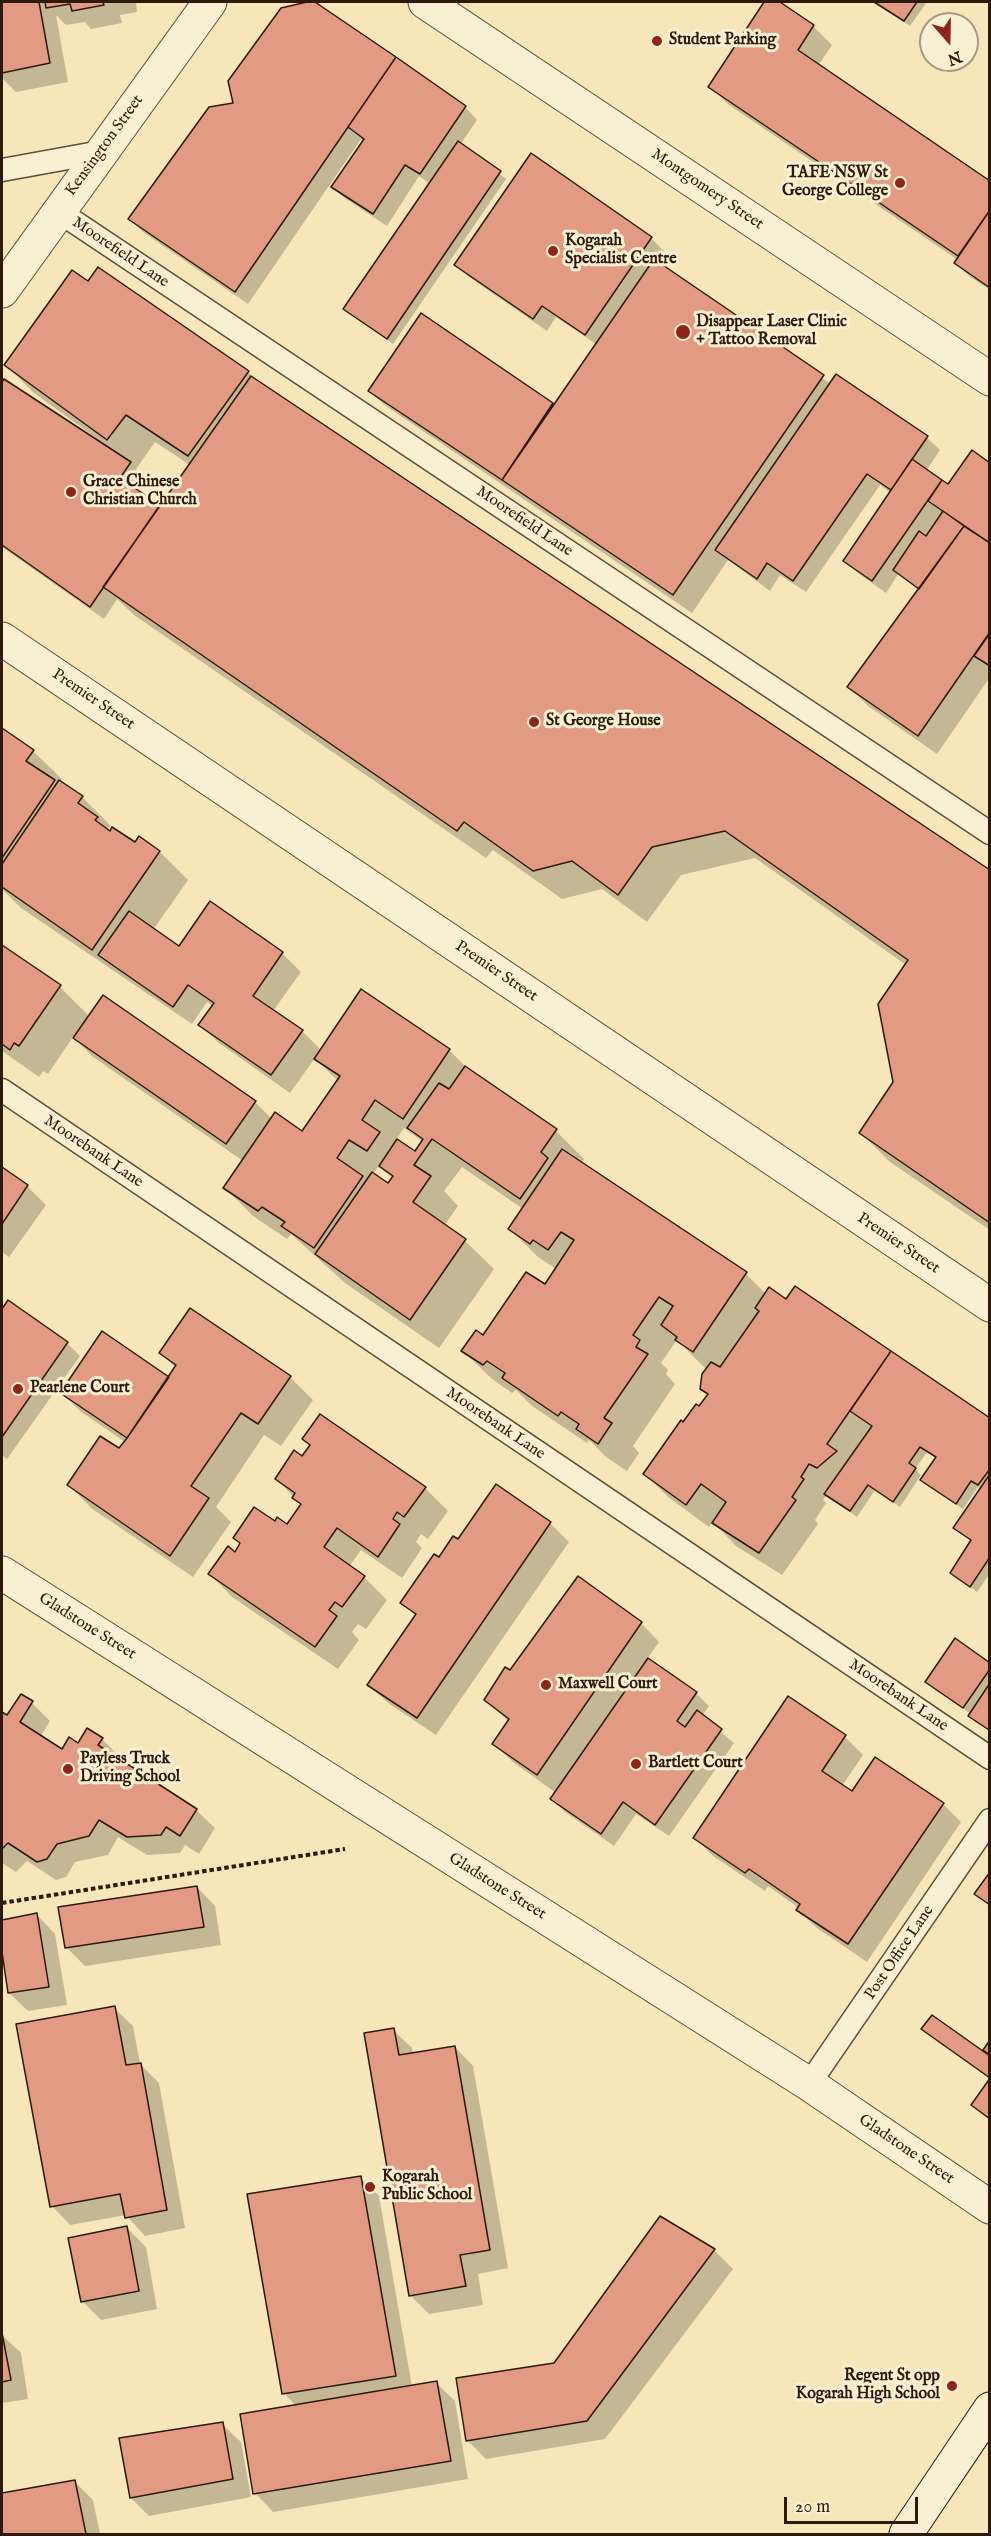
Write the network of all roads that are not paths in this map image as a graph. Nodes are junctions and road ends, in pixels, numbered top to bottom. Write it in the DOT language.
graph roads {
  1 [pos="210,2"];
  2 [pos="425,2"];
  3 [pos="101,152"];
  4 [pos="2,170"];
  5 [pos="58,212"];
  6 [pos="2,291"];
  7 [pos="990,379"];
  8 [pos="2,639"];
  9 [pos="990,833"];
  10 [pos="2,1090"];
  11 [pos="990,1305"];
  12 [pos="2,1573"];
  13 [pos="990,1758"];
  14 [pos="990,1820"];
  15 [pos="809,2084"];
  16 [pos="990,2207"];
  17 [pos="990,2409"];
  18 [pos="906,2535"];
  1 -- 3 [label="street, Kensington Street"];
  2 -- 7 [label="street, Montgomery Street"];
  3 -- 4 [label="lane"];
  3 -- 5 [label="street, Kensington Street"];
  5 -- 6 [label="street, Kensington Street"];
  5 -- 9 [label="lane, Moorefield Lane"];
  8 -- 11 [label="street, Premier Street"];
  10 -- 13 [label="lane, Moorebank Lane"];
  12 -- 15 [label="street, Gladstone Street"];
  14 -- 15 [label="lane, Post Office Lane"];
  15 -- 16 [label="street, Gladstone Street"];
  17 -- 18 [label="street"];
}
